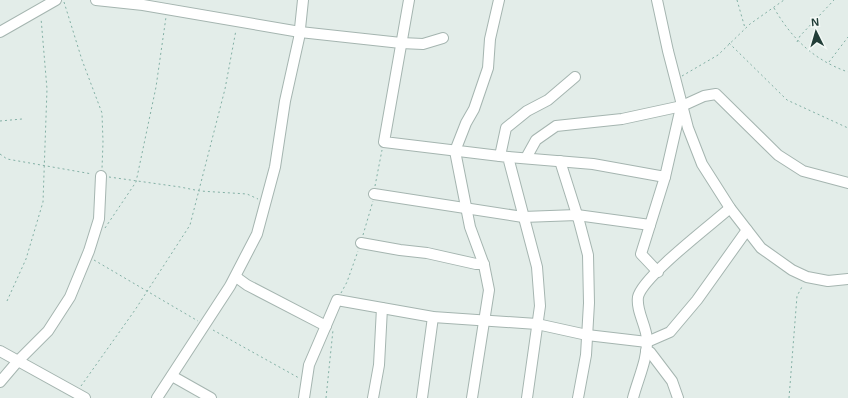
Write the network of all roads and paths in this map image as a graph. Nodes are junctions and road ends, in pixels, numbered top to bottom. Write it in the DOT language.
graph roads {
  1 [pos="56,0"];
  2 [pos="63,0"];
  3 [pos="96,0"];
  4 [pos="303,0"];
  5 [pos="409,0"];
  6 [pos="499,0"];
  7 [pos="657,0"];
  8 [pos="737,0"];
  9 [pos="784,0"];
  10 [pos="834,0"];
  11 [pos="773,8"];
  12 [pos="40,9"];
  13 [pos="168,9"];
  14 [pos="238,21"];
  15 [pos="745,28"];
  16 [pos="0,32"];
  17 [pos="300,32"];
  18 [pos="848,37"];
  19 [pos="443,38"];
  20 [pos="797,42"];
  21 [pos="401,43"];
  22 [pos="729,43"];
  23 [pos="828,63"];
  24 [pos="848,72"];
  25 [pos="574,77"];
  26 [pos="675,81"];
  27 [pos="682,106"];
  28 [pos="22,119"];
  29 [pos="0,121"];
  30 [pos="848,128"];
  31 [pos="384,142"];
  32 [pos="455,151"];
  33 [pos="0,154"];
  34 [pos="504,156"];
  35 [pos="526,158"];
  36 [pos="560,161"];
  37 [pos="46,165"];
  38 [pos="101,176"];
  39 [pos="665,177"];
  40 [pos="136,182"];
  41 [pos="848,183"];
  42 [pos="200,192"];
  43 [pos="374,194"];
  44 [pos="265,202"];
  45 [pos="466,208"];
  46 [pos="730,208"];
  47 [pos="577,215"];
  48 [pos="523,217"];
  49 [pos="650,225"];
  50 [pos="747,230"];
  51 [pos="103,231"];
  52 [pos="361,243"];
  53 [pos="87,256"];
  54 [pos="484,264"];
  55 [pos="658,272"];
  56 [pos="236,277"];
  57 [pos="807,277"];
  58 [pos="848,279"];
  59 [pos="147,292"];
  60 [pos="337,300"];
  61 [pos="7,301"];
  62 [pos="382,308"];
  63 [pos="433,317"];
  64 [pos="483,322"];
  65 [pos="537,324"];
  66 [pos="205,326"];
  67 [pos="330,326"];
  68 [pos="587,335"];
  69 [pos="646,346"];
  70 [pos="0,351"];
  71 [pos="17,362"];
  72 [pos="172,376"];
  73 [pos="0,382"];
  74 [pos="306,382"];
  75 [pos="81,396"];
  76 [pos="156,398"];
  77 [pos="211,398"];
  78 [pos="304,398"];
  79 [pos="326,398"];
  80 [pos="374,398"];
  81 [pos="422,398"];
  82 [pos="472,398"];
  83 [pos="527,398"];
  84 [pos="578,398"];
  85 [pos="633,398"];
  86 [pos="678,398"];
  87 [pos="789,398"];
  1 -- 12 [label="street"];
  2 -- 38 [label="path"];
  3 -- 13 [label="street"];
  4 -- 17 [label="street"];
  5 -- 21 [label="street"];
  6 -- 32 [label="street"];
  7 -- 26 [label="street"];
  8 -- 15 [label="path"];
  9 -- 11 [label="path"];
  10 -- 20 [label="path"];
  11 -- 15 [label="path"];
  11 -- 20 [label="path"];
  12 -- 16 [label="street"];
  12 -- 37 [label="path"];
  13 -- 14 [label="street"];
  13 -- 40 [label="path"];
  14 -- 17 [label="street"];
  14 -- 42 [label="path"];
  15 -- 22 [label="path"];
  17 -- 21 [label="street"];
  17 -- 44 [label="street"];
  18 -- 23 [label="path"];
  19 -- 21 [label="street"];
  20 -- 23 [label="path"];
  21 -- 31 [label="street"];
  22 -- 26 [label="path"];
  22 -- 30 [label="path"];
  23 -- 24 [label="path"];
  25 -- 34 [label="street"];
  26 -- 27 [label="street"];
  27 -- 35 [label="street"];
  27 -- 39 [label="street"];
  27 -- 41 [label="street"];
  27 -- 46 [label="street"];
  28 -- 29 [label="path"];
  31 -- 32 [label="street"];
  31 -- 43 [label="path"];
  32 -- 34 [label="street"];
  32 -- 45 [label="street"];
  33 -- 37 [label="path"];
  34 -- 35 [label="street"];
  34 -- 48 [label="street"];
  35 -- 36 [label="street"];
  36 -- 39 [label="street"];
  36 -- 47 [label="street"];
  37 -- 38 [label="path"];
  37 -- 61 [label="path"];
  38 -- 40 [label="path"];
  38 -- 53 [label="street"];
  39 -- 49 [label="street"];
  40 -- 42 [label="path"];
  40 -- 51 [label="path"];
  42 -- 44 [label="path"];
  42 -- 59 [label="path"];
  43 -- 45 [label="street"];
  43 -- 52 [label="path"];
  44 -- 56 [label="street"];
  45 -- 48 [label="street"];
  45 -- 54 [label="street"];
  46 -- 50 [label="street"];
  46 -- 55 [label="street"];
  47 -- 48 [label="street"];
  47 -- 49 [label="street"];
  47 -- 68 [label="street"];
  48 -- 65 [label="street"];
  49 -- 55 [label="street"];
  50 -- 57 [label="street"];
  50 -- 69 [label="street"];
  52 -- 54 [label="street"];
  52 -- 60 [label="path"];
  53 -- 59 [label="path"];
  53 -- 71 [label="street"];
  54 -- 64 [label="street"];
  55 -- 69 [label="street"];
  56 -- 66 [label="street"];
  56 -- 67 [label="street"];
  57 -- 58 [label="street"];
  57 -- 87 [label="path"];
  59 -- 66 [label="path"];
  59 -- 75 [label="path"];
  60 -- 62 [label="street"];
  60 -- 67 [label="street"];
  62 -- 63 [label="street"];
  62 -- 80 [label="street"];
  63 -- 64 [label="street"];
  63 -- 81 [label="street"];
  64 -- 65 [label="street"];
  64 -- 82 [label="street"];
  65 -- 68 [label="street"];
  65 -- 83 [label="street"];
  66 -- 72 [label="street"];
  66 -- 74 [label="path"];
  67 -- 74 [label="street"];
  67 -- 79 [label="path"];
  68 -- 69 [label="street"];
  68 -- 84 [label="street"];
  69 -- 85 [label="street"];
  69 -- 86 [label="street"];
  70 -- 71 [label="street"];
  71 -- 73 [label="street"];
  71 -- 75 [label="street"];
  72 -- 76 [label="street"];
  72 -- 77 [label="street"];
  74 -- 78 [label="street"];
}
